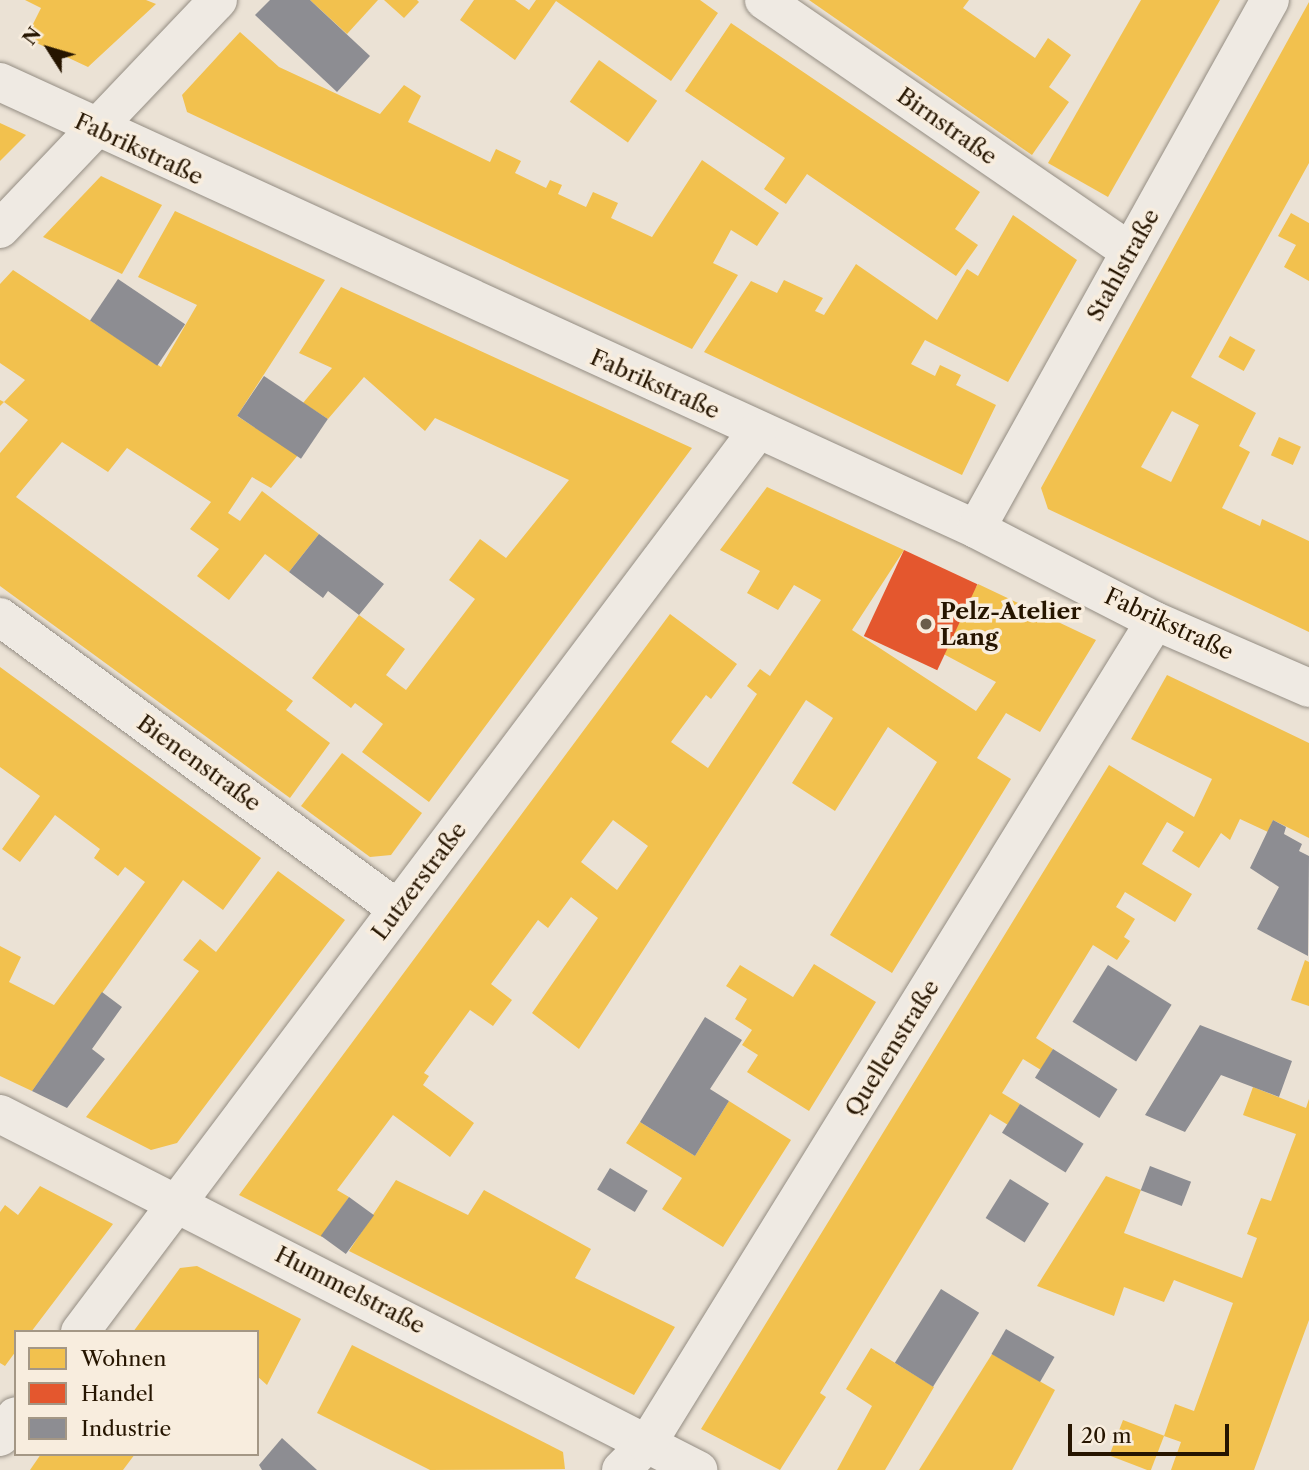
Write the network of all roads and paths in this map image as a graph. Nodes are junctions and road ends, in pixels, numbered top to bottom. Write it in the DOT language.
graph roads {
  1 [pos="218,0"];
  2 [pos="764,0"];
  3 [pos="1270,0"];
  4 [pos="0,82"];
  5 [pos="97,127"];
  6 [pos="0,229"];
  7 [pos="1130,252"];
  8 [pos="758,430"];
  9 [pos="975,529"];
  10 [pos="0,617"];
  11 [pos="1156,621"];
  12 [pos="1309,688"];
  13 [pos="397,909"];
  14 [pos="0,1114"];
  15 [pos="179,1202"];
  16 [pos="82,1330"];
  17 [pos="14,1419"];
  18 [pos="0,1437"];
  19 [pos="634,1457"];
  20 [pos="698,1470"];
  1 -- 5 [label="street"];
  2 -- 7 [label="street, Birnstraße"];
  3 -- 7 [label="street, Stahlstraße"];
  4 -- 5 [label="street, Fabrikstraße"];
  5 -- 6 [label="street"];
  5 -- 8 [label="street, Fabrikstraße"];
  7 -- 9 [label="street, Stahlstraße"];
  8 -- 9 [label="street, Fabrikstraße"];
  8 -- 13 [label="street, Lutzerstraße"];
  9 -- 11 [label="street, Fabrikstraße"];
  10 -- 13 [label="street, Bienenstraße"];
  11 -- 12 [label="street, Fabrikstraße"];
  11 -- 19 [label="street, Quellenstraße"];
  13 -- 15 [label="street, Lutzerstraße"];
  14 -- 15 [label="street, Hummelstraße"];
  15 -- 16 [label="street, Lutzerstraße"];
  15 -- 19 [label="street, Hummelstraße"];
  17 -- 18 [label="street"];
  19 -- 20 [label="street, Hummelstraße"];
}
